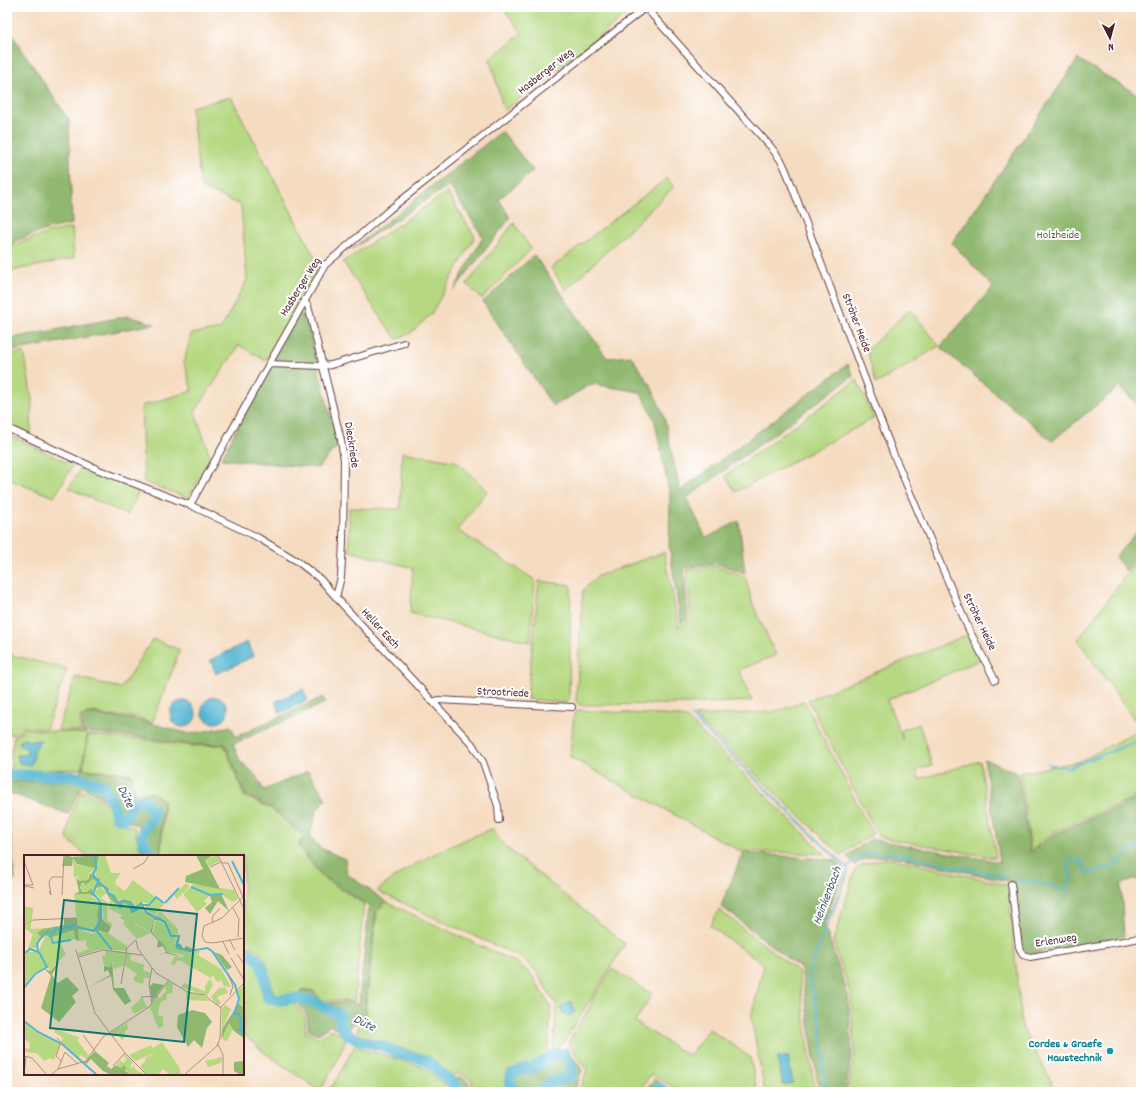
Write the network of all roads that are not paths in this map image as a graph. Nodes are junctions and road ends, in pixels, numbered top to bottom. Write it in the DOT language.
graph roads {
  1 [pos="645,7"];
  2 [pos="304,301"];
  3 [pos="404,343"];
  4 [pos="269,364"];
  5 [pos="322,366"];
  6 [pos="7,428"];
  7 [pos="190,505"];
  8 [pos="336,597"];
  9 [pos="995,680"];
  10 [pos="433,702"];
  11 [pos="572,707"];
  12 [pos="500,820"];
  13 [pos="1011,884"];
  14 [pos="1141,938"];
  1 -- 2 [label="street, Hasberger Weg"];
  1 -- 9 [label="street, Ströher Heide"];
  2 -- 4 [label="street, Hasberger Weg"];
  2 -- 5 [label="street, Dieckriede"];
  3 -- 5 [label="street"];
  4 -- 5 [label="street"];
  4 -- 7 [label="street, Hasberger Weg"];
  5 -- 8 [label="street, Dieckriede"];
  6 -- 7 [label="street"];
  7 -- 8 [label="street, Heller Esch"];
  8 -- 10 [label="street, Heller Esch"];
  10 -- 11 [label="street, Strootriede"];
  10 -- 12 [label="street, Heller Esch"];
  13 -- 14 [label="street, Erlenweg"];
}
